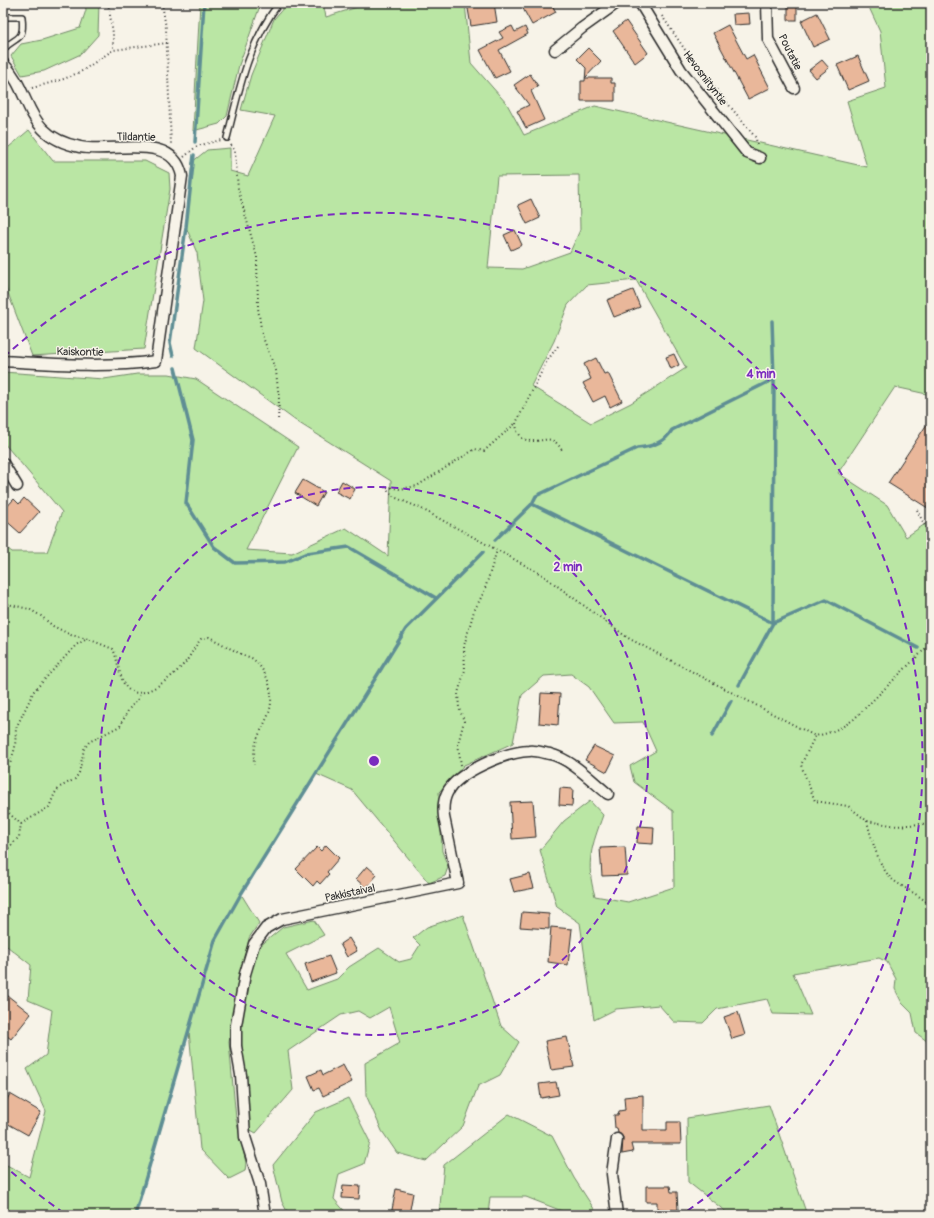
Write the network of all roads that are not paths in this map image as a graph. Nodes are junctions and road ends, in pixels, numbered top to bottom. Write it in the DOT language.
graph roads {
  1 [pos="280,3"];
  2 [pos="617,3"];
  3 [pos="640,3"];
  4 [pos="768,3"];
  5 [pos="3,17"];
  6 [pos="3,50"];
  7 [pos="555,50"];
  8 [pos="3,63"];
  9 [pos="794,88"];
  10 [pos="227,138"];
  11 [pos="760,158"];
  12 [pos="3,361"];
  13 [pos="156,361"];
  14 [pos="3,464"];
  15 [pos="17,486"];
  16 [pos="608,794"];
  17 [pos="617,1139"];
  18 [pos="265,1215"];
  19 [pos="617,1215"];
  1 -- 10 [label="lane"];
  2 -- 7 [label="street"];
  3 -- 11 [label="street, Hevosniityntie"];
  4 -- 9 [label="street, Poutatie"];
  5 -- 6 [label="lane"];
  8 -- 13 [label="street, Tildantie"];
  12 -- 13 [label="street, Kaiskontie"];
  14 -- 15 [label="street"];
  16 -- 18 [label="street, Pakkistaival"];
  17 -- 19 [label="street"];
}
